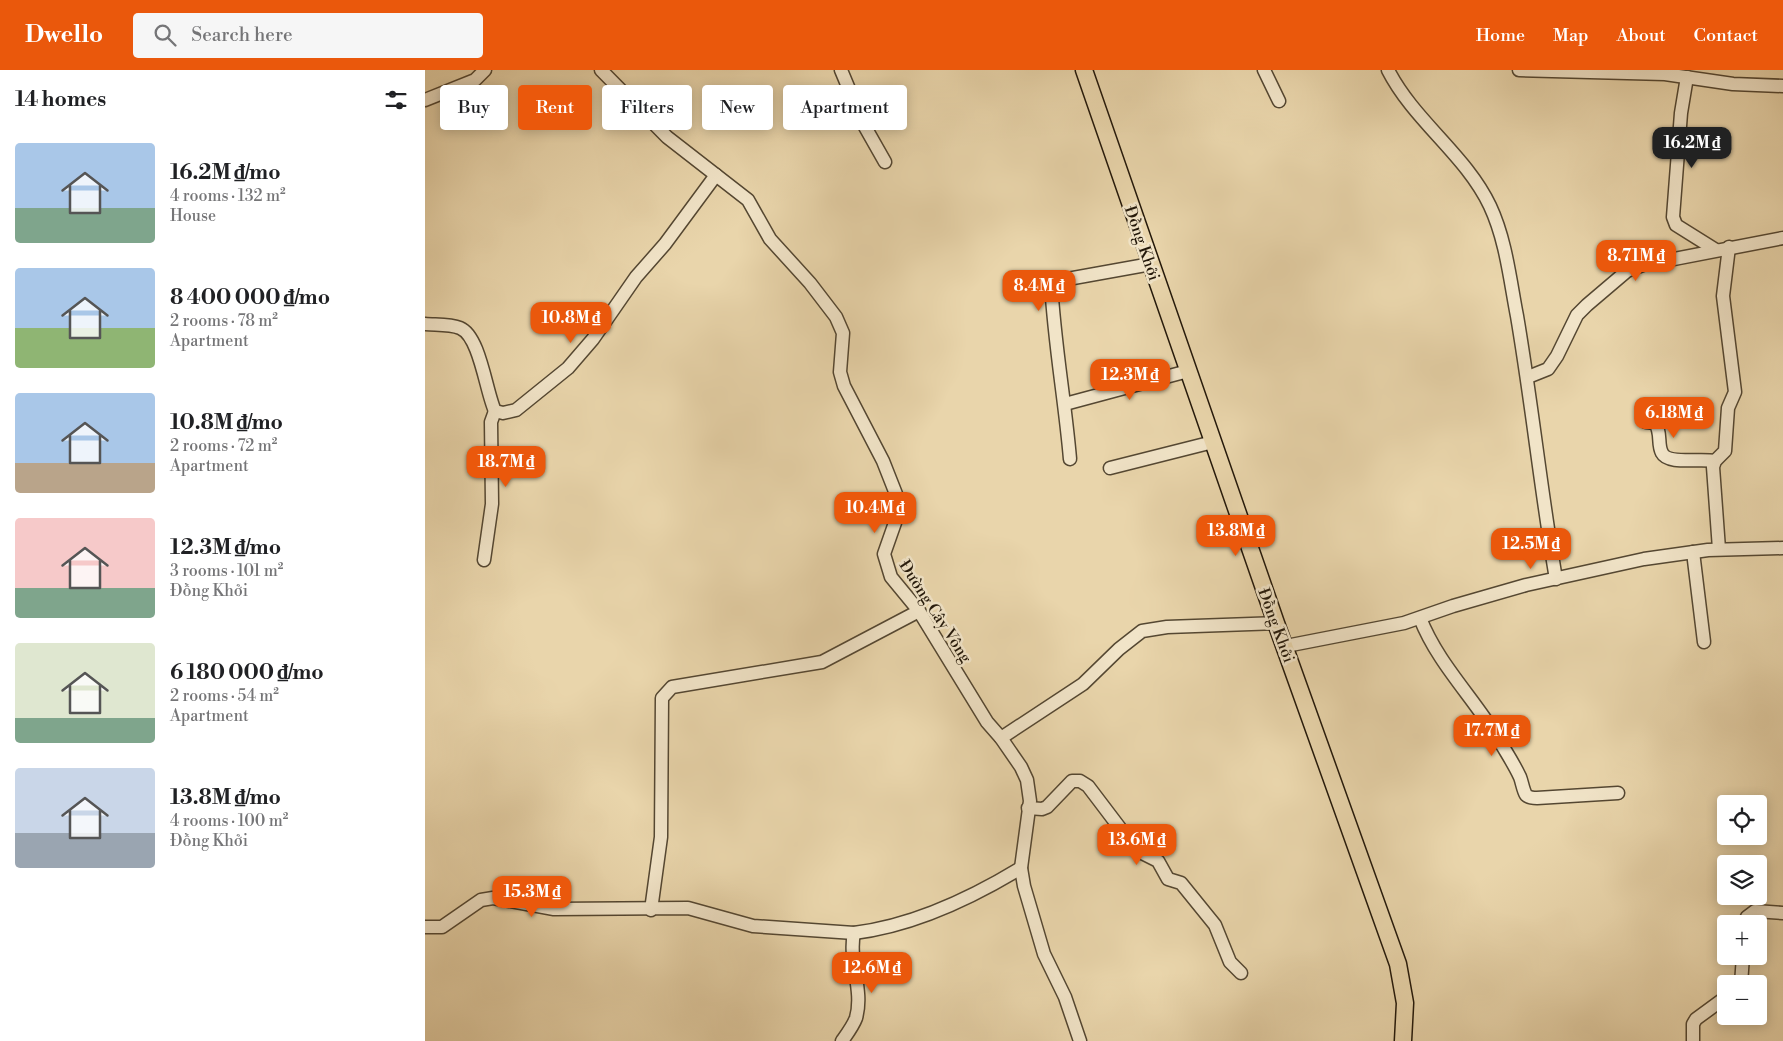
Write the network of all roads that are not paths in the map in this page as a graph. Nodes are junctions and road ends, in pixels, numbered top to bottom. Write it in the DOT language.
graph roads {
  1 [pos="485,70"];
  2 [pos="601,70"];
  3 [pos="841,70"];
  4 [pos="1084,70"];
  5 [pos="1265,70"];
  6 [pos="1389,70"];
  7 [pos="1519,70"];
  8 [pos="1687,77"];
  9 [pos="1783,86"];
  10 [pos="425,100"];
  11 [pos="1279,101"];
  12 [pos="885,162"];
  13 [pos="716,175"];
  14 [pos="1783,238"];
  15 [pos="1723,248"];
  16 [pos="1151,264"];
  17 [pos="425,324"];
  18 [pos="1188,371"];
  19 [pos="1528,377"];
  20 [pos="1065,404"];
  21 [pos="495,411"];
  22 [pos="1646,422"];
  23 [pos="1213,442"];
  24 [pos="1070,460"];
  25 [pos="1715,462"];
  26 [pos="1110,468"];
  27 [pos="1783,548"];
  28 [pos="1719,549"];
  29 [pos="1693,552"];
  30 [pos="484,560"];
  31 [pos="1556,579"];
  32 [pos="919,611"];
  33 [pos="1420,618"];
  34 [pos="1276,623"];
  35 [pos="1704,642"];
  36 [pos="1286,646"];
  37 [pos="1001,738"];
  38 [pos="1617,793"];
  39 [pos="1029,808"];
  40 [pos="1021,868"];
  41 [pos="651,910"];
  42 [pos="1783,913"];
  43 [pos="1750,915"];
  44 [pos="425,927"];
  45 [pos="854,933"];
  46 [pos="1241,973"];
  47 [pos="1717,1004"];
  48 [pos="842,1041"];
  49 [pos="1080,1041"];
  50 [pos="1403,1041"];
  51 [pos="1693,1041"];
  1 -- 10 [label="street"];
  2 -- 13 [label="street, Đường Cây Vông"];
  3 -- 12 [label="street"];
  4 -- 16 [label="main road, Đồng Khởi"];
  5 -- 11 [label="street"];
  6 -- 19 [label="street"];
  7 -- 8 [label="street"];
  8 -- 9 [label="street"];
  8 -- 15 [label="street"];
  13 -- 21 [label="street"];
  13 -- 32 [label="street, Đường Cây Vông"];
  14 -- 15 [label="street"];
  15 -- 19 [label="street"];
  15 -- 25 [label="street"];
  16 -- 18 [label="main road, Đồng Khởi"];
  16 -- 20 [label="street"];
  17 -- 21 [label="street"];
  18 -- 20 [label="street"];
  18 -- 23 [label="main road, Đồng Khởi"];
  19 -- 31 [label="street"];
  20 -- 24 [label="street"];
  21 -- 30 [label="street"];
  22 -- 25 [label="street"];
  23 -- 26 [label="street"];
  23 -- 34 [label="main road, Đồng Khởi"];
  25 -- 28 [label="street"];
  27 -- 28 [label="street"];
  28 -- 29 [label="street"];
  29 -- 31 [label="street"];
  29 -- 35 [label="street"];
  31 -- 33 [label="street"];
  32 -- 37 [label="street, Đường Cây Vông"];
  32 -- 41 [label="street"];
  33 -- 36 [label="street"];
  33 -- 38 [label="street"];
  34 -- 36 [label="main road, Đồng Khởi"];
  34 -- 37 [label="street"];
  36 -- 50 [label="main road, Đồng Khởi"];
  37 -- 39 [label="street, Đường Cây Vông"];
  39 -- 40 [label="street, Đường Cây Vông"];
  39 -- 46 [label="street"];
  40 -- 45 [label="street"];
  40 -- 49 [label="street, Đường Cây Vông"];
  41 -- 44 [label="street"];
  41 -- 45 [label="street"];
  42 -- 43 [label="street"];
  45 -- 48 [label="street"];
  47 -- 51 [label="street"];
}
